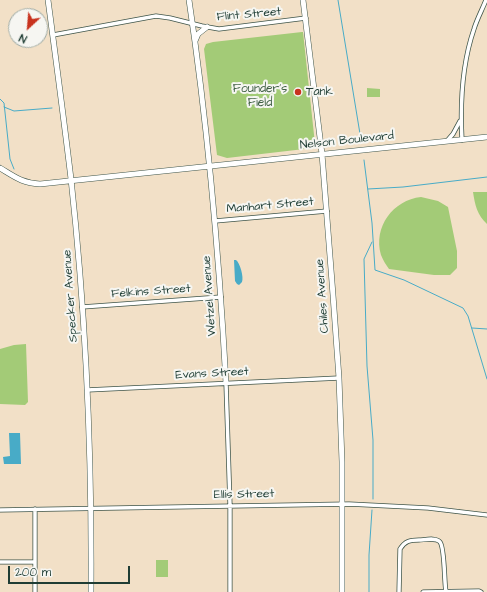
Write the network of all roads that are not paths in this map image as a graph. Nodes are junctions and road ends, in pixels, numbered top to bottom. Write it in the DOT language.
graph roads {
  1 [pos="48,0"];
  2 [pos="189,0"];
  3 [pos="303,0"];
  4 [pos="486,0"];
  5 [pos="306,18"];
  6 [pos="192,24"];
  7 [pos="207,27"];
  8 [pos="53,35"];
  9 [pos="195,42"];
  10 [pos="461,120"];
  11 [pos="487,137"];
  12 [pos="462,140"];
  13 [pos="447,141"];
  14 [pos="322,154"];
  15 [pos="210,165"];
  16 [pos="0,168"];
  17 [pos="71,180"];
  18 [pos="327,211"];
  19 [pos="215,221"];
  20 [pos="221,297"];
  21 [pos="82,307"];
  22 [pos="338,378"];
  23 [pos="226,384"];
  24 [pos="87,390"];
  25 [pos="342,504"];
  26 [pos="230,505"];
  27 [pos="91,508"];
  28 [pos="35,509"];
  29 [pos="0,510"];
  30 [pos="487,515"];
  31 [pos="0,562"];
  32 [pos="35,562"];
  33 [pos="35,592"];
  34 [pos="91,592"];
  35 [pos="230,592"];
  36 [pos="342,592"];
  37 [pos="400,592"];
  38 [pos="422,592"];
  39 [pos="446,592"];
  40 [pos="481,592"];
  1 -- 8 [label="street, Specker Avenue"];
  2 -- 6 [label="street, Wetzel Avenue"];
  3 -- 5 [label="street, Chiles Avenue"];
  4 -- 10 [label="street"];
  5 -- 7 [label="street, Flint Street"];
  5 -- 14 [label="street, Chiles Avenue"];
  6 -- 7 [label="street, Flint Street"];
  6 -- 8 [label="street, Flint Street"];
  6 -- 9 [label="street, Wetzel Avenue"];
  7 -- 9 [label="street"];
  8 -- 17 [label="street, Specker Avenue"];
  9 -- 15 [label="street, Wetzel Avenue"];
  10 -- 12 [label="street"];
  10 -- 13 [label="street"];
  11 -- 12 [label="street, Nelson Boulevard"];
  12 -- 13 [label="street, Nelson Boulevard"];
  13 -- 14 [label="street, Nelson Boulevard"];
  14 -- 15 [label="street, Nelson Boulevard"];
  14 -- 18 [label="street, Chiles Avenue"];
  15 -- 17 [label="street, Nelson Boulevard"];
  15 -- 19 [label="street, Wetzel Avenue"];
  16 -- 17 [label="street"];
  17 -- 21 [label="street, Specker Avenue"];
  18 -- 19 [label="street, Manhart Street"];
  18 -- 22 [label="street, Chiles Avenue"];
  19 -- 20 [label="street, Wetzel Avenue"];
  20 -- 21 [label="street, Felkins Street"];
  20 -- 23 [label="street, Wetzel Avenue"];
  21 -- 24 [label="street, Specker Avenue"];
  22 -- 23 [label="street, Evans Street"];
  22 -- 25 [label="street, Chiles Avenue"];
  23 -- 24 [label="street, Evans Street"];
  23 -- 26 [label="street, Wetzel Avenue"];
  24 -- 27 [label="street, Specker Avenue"];
  25 -- 26 [label="street, Ellis Street"];
  25 -- 30 [label="street, Ellis Street"];
  25 -- 36 [label="street, Chiles Avenue"];
  26 -- 27 [label="street, Ellis Street"];
  26 -- 35 [label="street, Wetzel Avenue"];
  27 -- 28 [label="street, Ellis Street"];
  27 -- 34 [label="street, Specker Avenue"];
  28 -- 29 [label="street, Ellis Street"];
  28 -- 32 [label="street"];
  31 -- 32 [label="street"];
  32 -- 33 [label="street"];
  37 -- 39 [label="street"];
  38 -- 39 [label="street"];
  39 -- 40 [label="street"];
}
